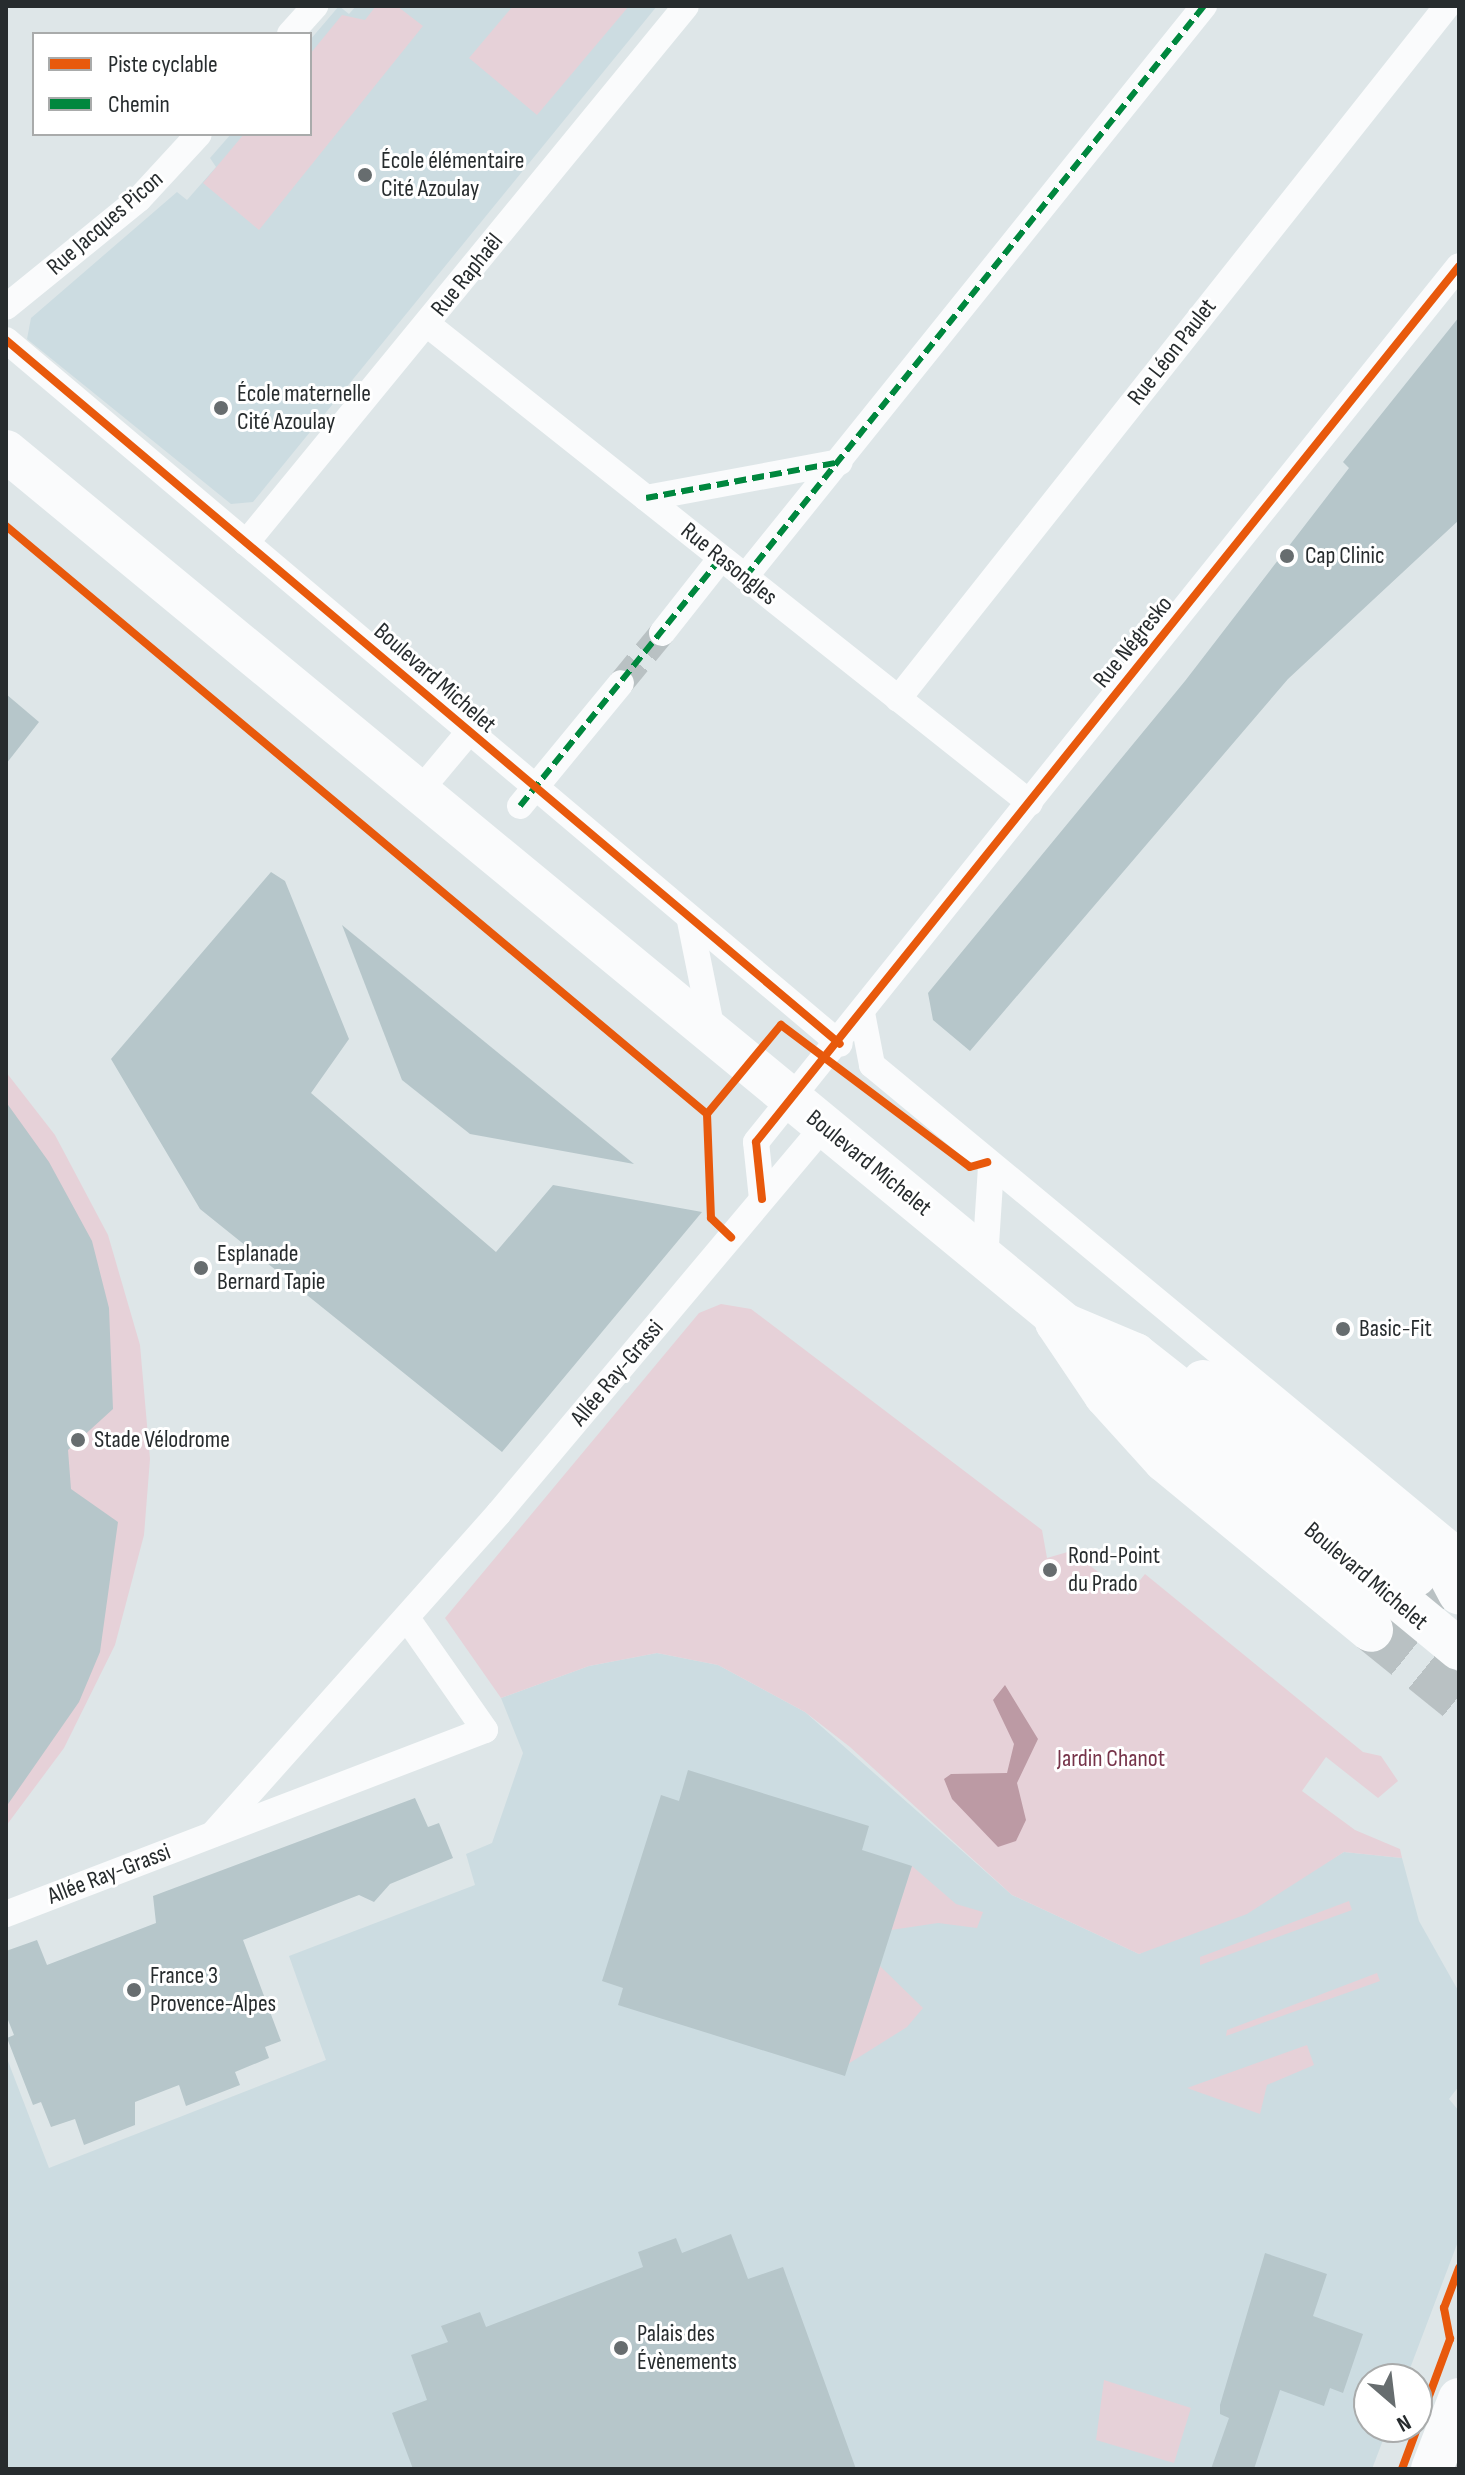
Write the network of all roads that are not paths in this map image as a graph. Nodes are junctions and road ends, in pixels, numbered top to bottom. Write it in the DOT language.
graph roads {
  1 [pos="315,6"];
  2 [pos="686,6"];
  3 [pos="1204,6"];
  4 [pos="1447,6"];
  5 [pos="292,32"];
  6 [pos="197,136"];
  7 [pos="1459,266"];
  8 [pos="6,307"];
  9 [pos="427,324"];
  10 [pos="6,340"];
  11 [pos="6,451"];
  12 [pos="840,462"];
  13 [pos="646,498"];
  14 [pos="246,543"];
  15 [pos="721,558"];
  16 [pos="745,577"];
  17 [pos="662,633"];
  18 [pos="621,683"];
  19 [pos="898,699"];
  20 [pos="468,733"];
  21 [pos="418,793"];
  22 [pos="527,797"];
  23 [pos="1030,803"];
  24 [pos="690,921"];
  25 [pos="862,1013"];
  26 [pos="713,1035"];
  27 [pos="840,1044"];
  28 [pos="791,1099"];
  29 [pos="824,1126"];
  30 [pos="991,1166"];
  31 [pos="762,1199"];
  32 [pos="985,1260"];
  33 [pos="1057,1322"];
  34 [pos="1459,1551"];
  35 [pos="1415,1575"];
  36 [pos="1459,1593"];
  37 [pos="407,1618"];
  38 [pos="1371,1630"];
  39 [pos="1458,1653"];
  40 [pos="213,1834"];
  41 [pos="6,1914"];
  42 [pos="1459,2399"];
  43 [pos="1432,2469"];
  1 -- 5 [label="street"];
  2 -- 9 [label="street, Rue Raphaël"];
  3 -- 12 [label="street"];
  4 -- 19 [label="street, Rue Léon Paulet"];
  6 -- 8 [label="street, Rue Jacques Picon"];
  7 -- 23 [label="street, Rue Négresko"];
  9 -- 13 [label="street, Rue Rasongles"];
  9 -- 14 [label="street, Rue Raphaël"];
  10 -- 14 [label="street, Boulevard Michelet"];
  11 -- 21 [label="main road, Boulevard Michelet"];
  12 -- 13 [label="street"];
  12 -- 16 [label="street"];
  13 -- 15 [label="street, Rue Rasongles"];
  14 -- 20 [label="street, Boulevard Michelet"];
  15 -- 16 [label="street, Rue Rasongles"];
  15 -- 17 [label="street"];
  16 -- 19 [label="street, Rue Rasongles"];
  18 -- 22 [label="street"];
  19 -- 23 [label="street, Rue Rasongles"];
  20 -- 21 [label="street, Boulevard Michelet"];
  20 -- 22 [label="street, Boulevard Michelet"];
  21 -- 26 [label="main road, Boulevard Michelet"];
  22 -- 24 [label="street, Boulevard Michelet"];
  23 -- 25 [label="street, Rue Négresko"];
  24 -- 26 [label="street"];
  24 -- 27 [label="street, Boulevard Michelet"];
  25 -- 27 [label="street, Rue Négresko"];
  25 -- 30 [label="street"];
  26 -- 28 [label="main road, Boulevard Michelet"];
  27 -- 28 [label="street, Rue Négresko"];
  28 -- 29 [label="main road, Boulevard Michelet"];
  28 -- 31 [label="street, Rue Négresko"];
  29 -- 31 [label="street, Allée Ray-Grassi"];
  29 -- 32 [label="main road, Boulevard Michelet"];
  30 -- 32 [label="street"];
  30 -- 34 [label="street"];
  31 -- 37 [label="street, Allée Ray-Grassi"];
  32 -- 33 [label="main road, Boulevard Michelet"];
  33 -- 35 [label="highway"];
  33 -- 36 [label="main road, Boulevard Michelet"];
  33 -- 38 [label="highway"];
  33 -- 39 [label="main road, Boulevard Michelet"];
  37 -- 40 [label="street, Allée Ray-Grassi"];
  37 -- 40 [label="street, Allée Ray-Grassi"];
  40 -- 41 [label="street, Allée Ray-Grassi"];
  42 -- 43 [label="main road"];
}
